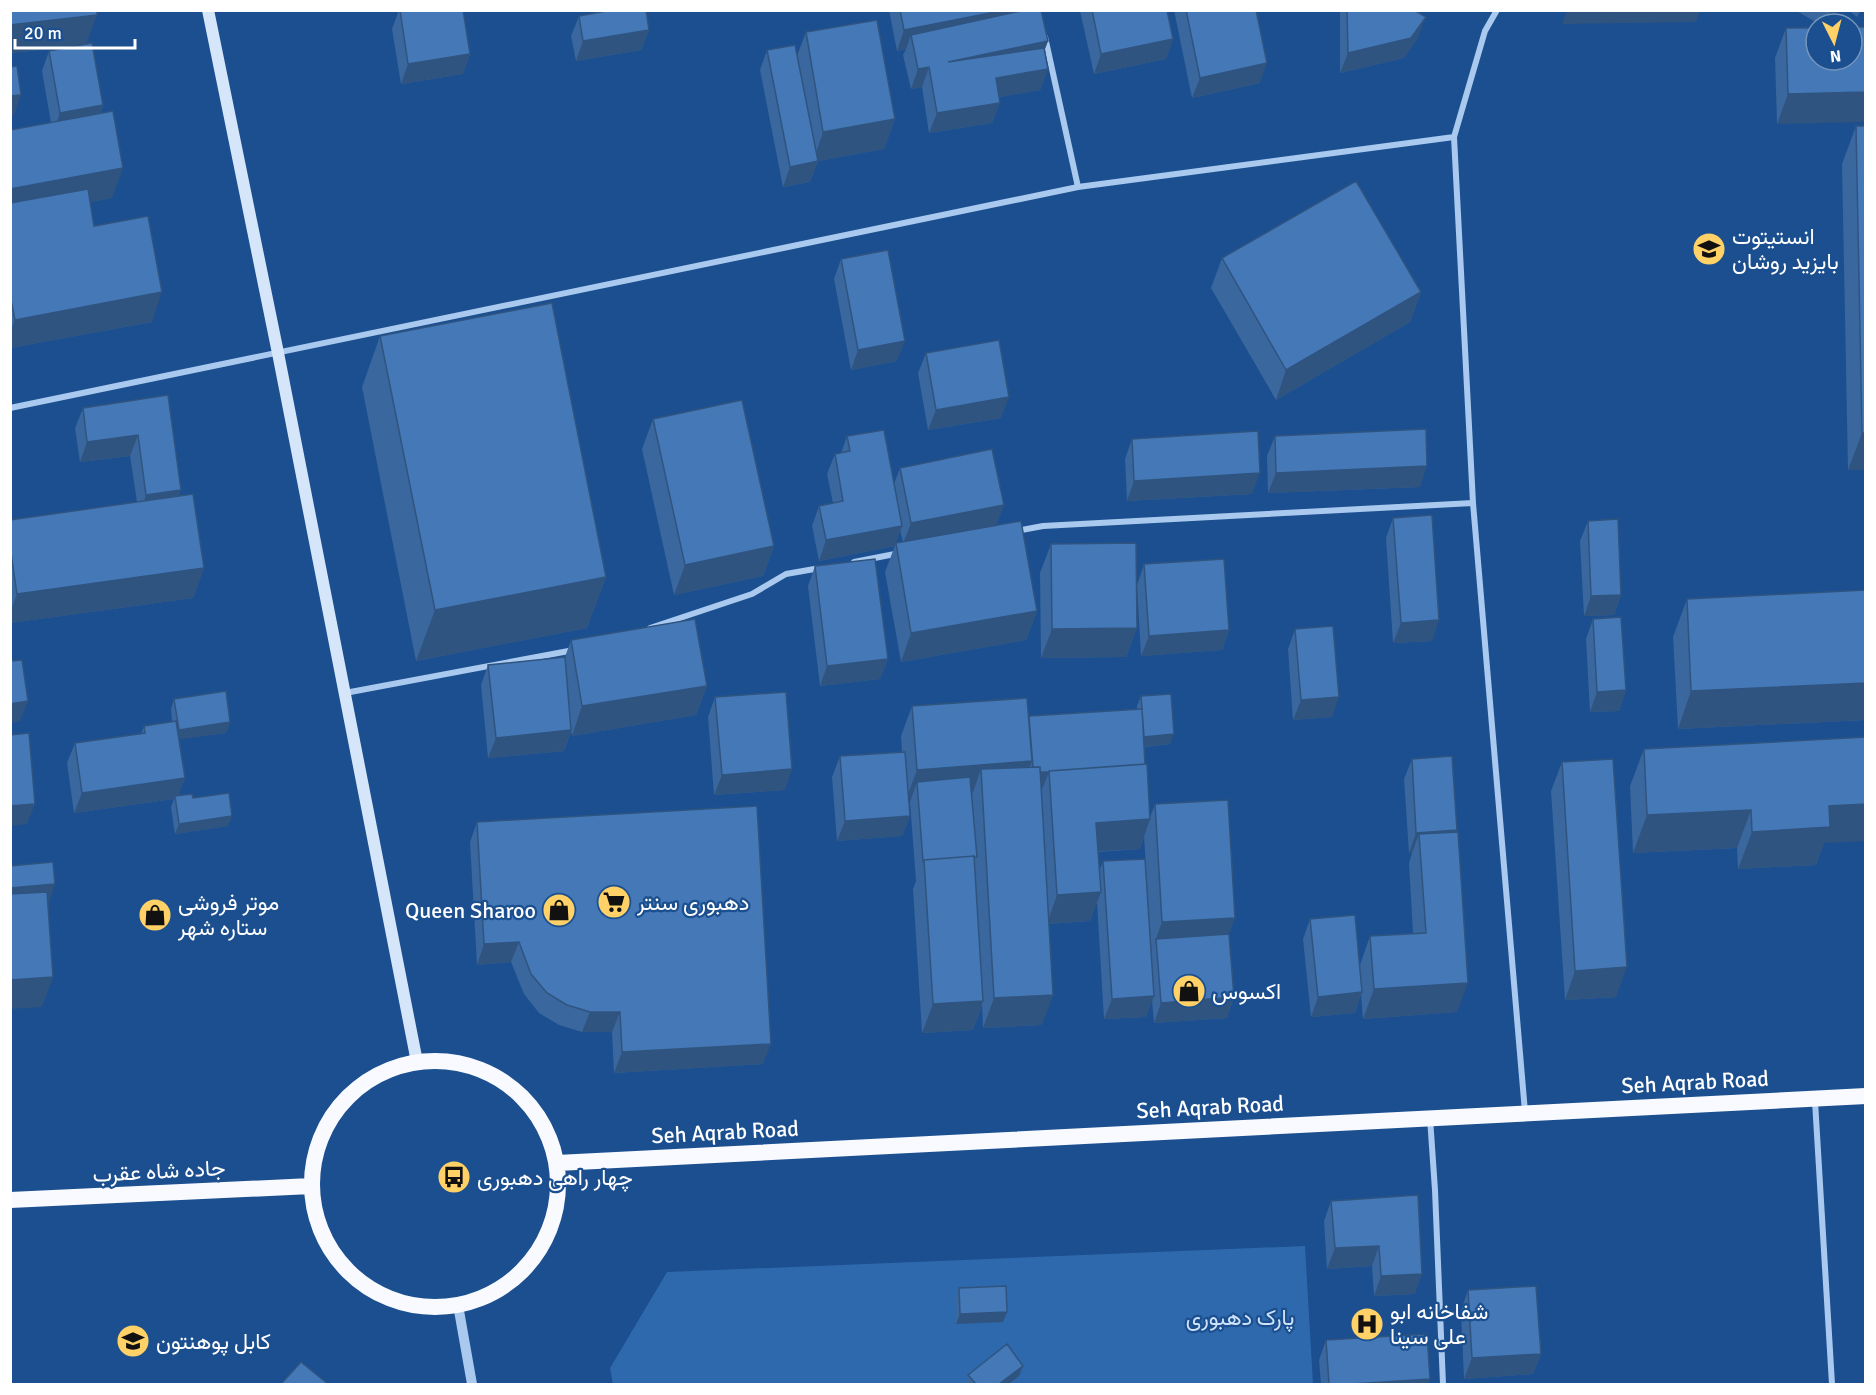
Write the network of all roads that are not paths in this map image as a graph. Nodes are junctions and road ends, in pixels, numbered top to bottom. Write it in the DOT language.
graph roads {
  1 [pos="208,10"];
  2 [pos="1497,10"];
  3 [pos="1044,33"];
  4 [pos="1454,136"];
  5 [pos="1078,188"];
  6 [pos="278,353"];
  7 [pos="10,408"];
  8 [pos="1473,503"];
  9 [pos="1008,533"];
  10 [pos="903,552"];
  11 [pos="844,563"];
  12 [pos="832,566"];
  13 [pos="648,628"];
  14 [pos="580,649"];
  15 [pos="345,693"];
  16 [pos="417,1062"];
  17 [pos="1866,1096"];
  18 [pos="1815,1098"];
  19 [pos="1525,1113"];
  20 [pos="1430,1118"];
  21 [pos="557,1163"];
  22 [pos="310,1186"];
  23 [pos="10,1200"];
  24 [pos="458,1305"];
  25 [pos="472,1384"];
  26 [pos="1443,1384"];
  27 [pos="1832,1384"];
  1 -- 6 [label="main road"];
  2 -- 4 [label="street"];
  3 -- 5 [label="street"];
  4 -- 5 [label="street"];
  4 -- 8 [label="street"];
  5 -- 6 [label="street"];
  6 -- 7 [label="street"];
  6 -- 15 [label="main road"];
  8 -- 9 [label="street"];
  8 -- 19 [label="street"];
  10 -- 11 [label="street"];
  12 -- 13 [label="street"];
  14 -- 15 [label="street"];
  15 -- 16 [label="main road"];
  16 -- 21 [label="highway"];
  16 -- 22 [label="highway"];
  17 -- 18 [label="highway, Seh Aqrab Road"];
  18 -- 19 [label="highway, Seh Aqrab Road"];
  18 -- 27 [label="street"];
  19 -- 20 [label="highway, Seh Aqrab Road"];
  20 -- 21 [label="highway, Seh Aqrab Road"];
  20 -- 26 [label="street"];
  21 -- 24 [label="highway"];
  22 -- 23 [label="highway, جاده شاه عقرب"];
  22 -- 24 [label="highway"];
  24 -- 25 [label="street"];
}
